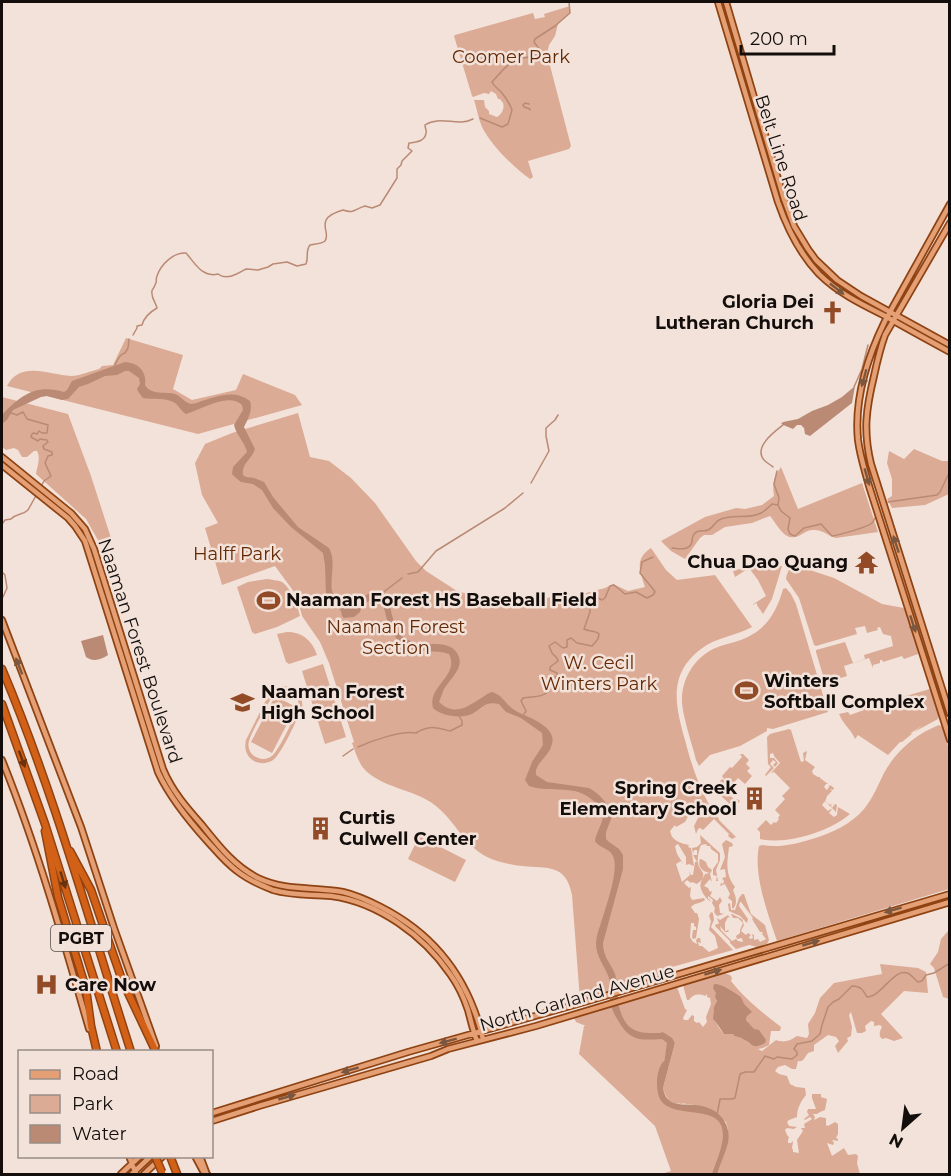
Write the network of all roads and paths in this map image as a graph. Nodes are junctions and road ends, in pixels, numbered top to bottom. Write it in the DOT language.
graph roads {
  1 [pos="718,2"];
  2 [pos="726,2"];
  3 [pos="777,173"];
  4 [pos="770,176"];
  5 [pos="950,204"];
  6 [pos="950,223"];
  7 [pos="923,252"];
  8 [pos="930,256"];
  9 [pos="828,272"];
  10 [pos="823,277"];
  11 [pos="890,312"];
  12 [pos="896,315"];
  13 [pos="887,318"];
  14 [pos="893,321"];
  15 [pos="947,343"];
  16 [pos="942,348"];
  17 [pos="950,352"];
  18 [pos="857,420"];
  19 [pos="865,420"];
  20 [pos="2,457"];
  21 [pos="2,465"];
  22 [pos="28,482"];
  23 [pos="2,620"];
  24 [pos="2,669"];
  25 [pos="2,704"];
  26 [pos="948,708"];
  27 [pos="950,714"];
  28 [pos="950,740"];
  29 [pos="153,748"];
  30 [pos="2,760"];
  31 [pos="45,824"];
  32 [pos="198,831"];
  33 [pos="209,833"];
  34 [pos="64,841"];
  35 [pos="950,894"];
  36 [pos="950,902"];
  37 [pos="391,915"];
  38 [pos="481,1032"];
  39 [pos="474,1034"];
  40 [pos="480,1040"];
  41 [pos="95,1050"];
  42 [pos="96,1050"];
  43 [pos="116,1050"];
  44 [pos="130,1050"];
  45 [pos="156,1050"];
  46 [pos="156,1050"];
  47 [pos="313,1081"];
  48 [pos="315,1090"];
  49 [pos="256,1099"];
  50 [pos="259,1106"];
  51 [pos="213,1113"];
  52 [pos="213,1121"];
  53 [pos="130,1158"];
  54 [pos="138,1158"];
  55 [pos="151,1158"];
  56 [pos="154,1158"];
  57 [pos="161,1158"];
  58 [pos="171,1158"];
  59 [pos="196,1158"];
  60 [pos="201,1158"];
  61 [pos="132,1164"];
  62 [pos="162,1173"];
  63 [pos="121,1174"];
  64 [pos="134,1174"];
  65 [pos="144,1174"];
  66 [pos="177,1174"];
  67 [pos="207,1174"];
  1 -- 4 [label="main road, Belt Line Road"];
  2 -- 3 [label="main road, Belt Line Road"];
  3 -- 4 [label="main road"];
  3 -- 9 [label="main road, Belt Line Road"];
  4 -- 10 [label="main road, Belt Line Road"];
  5 -- 7 [label="main road"];
  6 -- 8 [label="main road"];
  7 -- 8 [label="main road"];
  7 -- 11 [label="main road"];
  8 -- 12 [label="main road"];
  9 -- 10 [label="main road"];
  9 -- 11 [label="main road, Belt Line Road"];
  10 -- 13 [label="main road, Belt Line Road, one-way"];
  11 -- 12 [label="main road, Belt Line Road"];
  11 -- 13 [label="main road"];
  12 -- 14 [label="main road"];
  12 -- 15 [label="main road, Belt Line Road"];
  13 -- 14 [label="main road, Belt Line Road"];
  13 -- 18 [label="main road, one-way"];
  14 -- 16 [label="main road, Belt Line Road"];
  14 -- 19 [label="main road"];
  15 -- 16 [label="main road"];
  16 -- 17 [label="main road, Belt Line Road"];
  18 -- 19 [label="main road"];
  18 -- 28 [label="main road, one-way"];
  26 -- 19 [label="main road, one-way"];
  20 -- 22 [label="main road, Naaman Forest Boulevard"];
  21 -- 22 [label="main road, Naaman Forest Boulevard"];
  22 -- 29 [label="main road, Naaman Forest Boulevard"];
  45 -- 23 [label="main road, one-way"];
  24 -- 34 [label="highway, PGBT"];
  25 -- 31 [label="highway, PGBT, one-way"];
  26 -- 27 [label="main road"];
  29 -- 32 [label="main road, Naaman Forest Boulevard"];
  29 -- 33 [label="main road, Naaman Forest Boulevard"];
  30 -- 41 [label="main road"];
  31 -- 42 [label="highway"];
  31 -- 43 [label="highway, PGBT, one-way"];
  32 -- 33 [label="main road"];
  32 -- 37 [label="main road, Naaman Forest Boulevard"];
  33 -- 37 [label="main road, Naaman Forest Boulevard"];
  34 -- 44 [label="highway, PGBT"];
  34 -- 46 [label="highway"];
  35 -- 38 [label="main road, North Garland Avenue, one-way"];
  40 -- 36 [label="main road, North Garland Avenue, one-way"];
  37 -- 38 [label="main road, Naaman Forest Boulevard"];
  37 -- 39 [label="main road, Naaman Forest Boulevard"];
  38 -- 39 [label="main road, North Garland Avenue"];
  38 -- 40 [label="main road, Naaman Forest Boulevard"];
  39 -- 40 [label="main road, Naaman Forest Boulevard"];
  39 -- 47 [label="main road, North Garland Avenue, one-way"];
  40 -- 48 [label="main road, North Garland Avenue"];
  47 -- 48 [label="main road"];
  47 -- 49 [label="main road, North Garland Avenue"];
  50 -- 48 [label="main road, North Garland Avenue, one-way"];
  49 -- 50 [label="main road"];
  49 -- 51 [label="main road, North Garland Avenue"];
  50 -- 52 [label="main road, North Garland Avenue"];
  53 -- 61 [label="main road"];
  54 -- 61 [label="main road"];
  55 -- 64 [label="main road"];
  56 -- 62 [label="highway, bridge"];
  57 -- 65 [label="main road"];
  58 -- 66 [label="highway"];
  59 -- 67 [label="main road"];
  60 -- 67 [label="main road"];
  61 -- 63 [label="main road"];
  61 -- 64 [label="main road"];
}
